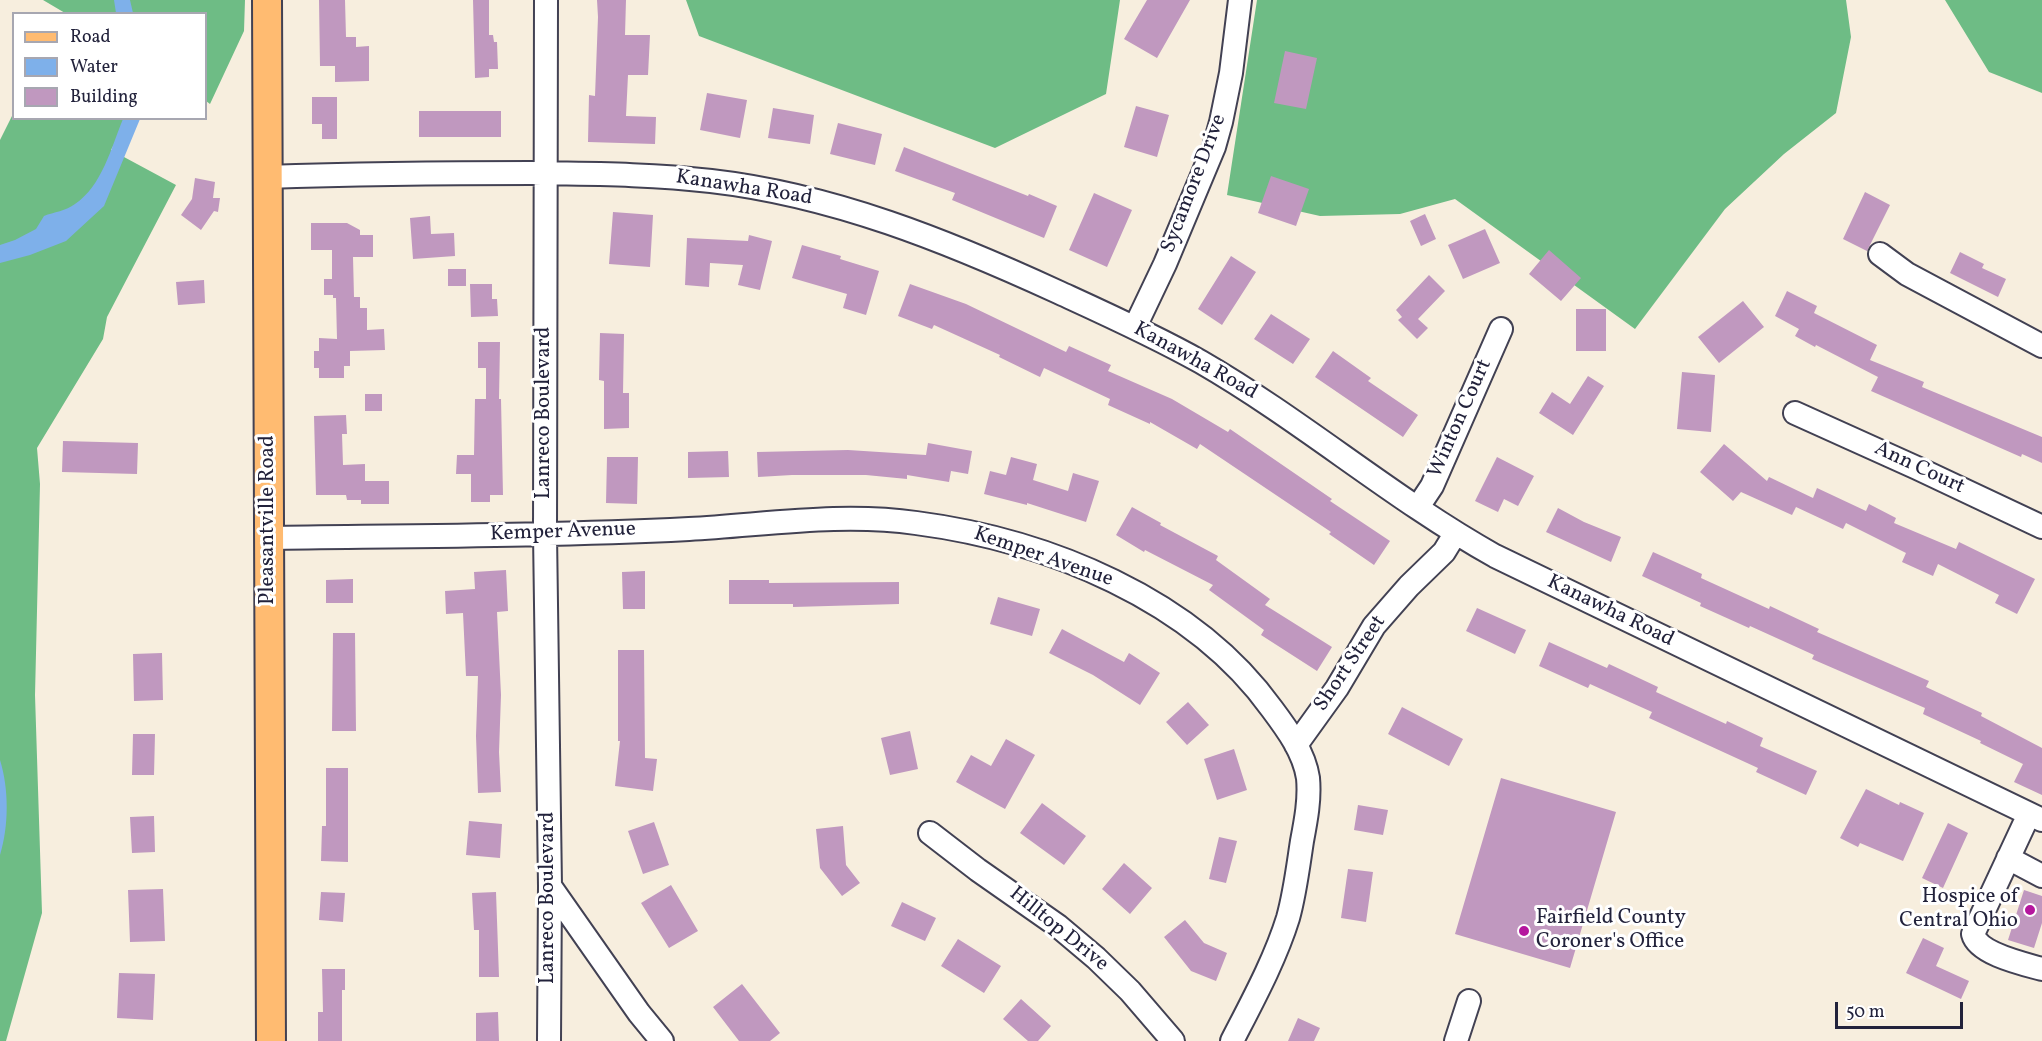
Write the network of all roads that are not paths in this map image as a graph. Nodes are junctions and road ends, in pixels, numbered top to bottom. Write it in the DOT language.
graph roads {
  1 [pos="267,0"];
  2 [pos="546,0"];
  3 [pos="1240,0"];
  4 [pos="546,174"];
  5 [pos="266,177"];
  6 [pos="1880,254"];
  7 [pos="1135,327"];
  8 [pos="1501,329"];
  9 [pos="2042,345"];
  10 [pos="1795,413"];
  11 [pos="1418,507"];
  12 [pos="2042,527"];
  13 [pos="545,534"];
  14 [pos="1455,534"];
  15 [pos="269,538"];
  16 [pos="1296,745"];
  17 [pos="2035,817"];
  18 [pos="930,833"];
  19 [pos="2008,858"];
  20 [pos="2042,876"];
  21 [pos="550,886"];
  22 [pos="2041,966"];
  23 [pos="1469,1001"];
  24 [pos="270,1041"];
  25 [pos="549,1041"];
  26 [pos="662,1041"];
  27 [pos="1173,1041"];
  28 [pos="1232,1041"];
  29 [pos="1456,1041"];
  1 -- 5 [label="main road, Pleasantville Road"];
  2 -- 4 [label="street, Lanreco Boulevard"];
  3 -- 7 [label="street, Sycamore Drive"];
  4 -- 5 [label="street, Kanawha Road"];
  4 -- 7 [label="street, Kanawha Road"];
  4 -- 13 [label="street, Lanreco Boulevard"];
  5 -- 15 [label="main road, Pleasantville Road"];
  6 -- 9 [label="street"];
  7 -- 11 [label="street, Kanawha Road"];
  8 -- 11 [label="street, Winton Court"];
  10 -- 12 [label="street, Ann Court"];
  11 -- 14 [label="street, Kanawha Road"];
  13 -- 15 [label="street, Kemper Avenue"];
  13 -- 16 [label="street, Kemper Avenue"];
  13 -- 21 [label="street, Lanreco Boulevard"];
  14 -- 16 [label="street, Short Street"];
  14 -- 17 [label="street, Kanawha Road"];
  15 -- 24 [label="main road, Pleasantville Road"];
  16 -- 28 [label="street, Kemper Avenue"];
  17 -- 19 [label="street"];
  18 -- 27 [label="street, Hilltop Drive"];
  19 -- 20 [label="street"];
  19 -- 22 [label="street"];
  21 -- 25 [label="street, Lanreco Boulevard"];
  21 -- 26 [label="street"];
  23 -- 29 [label="street"];
}
